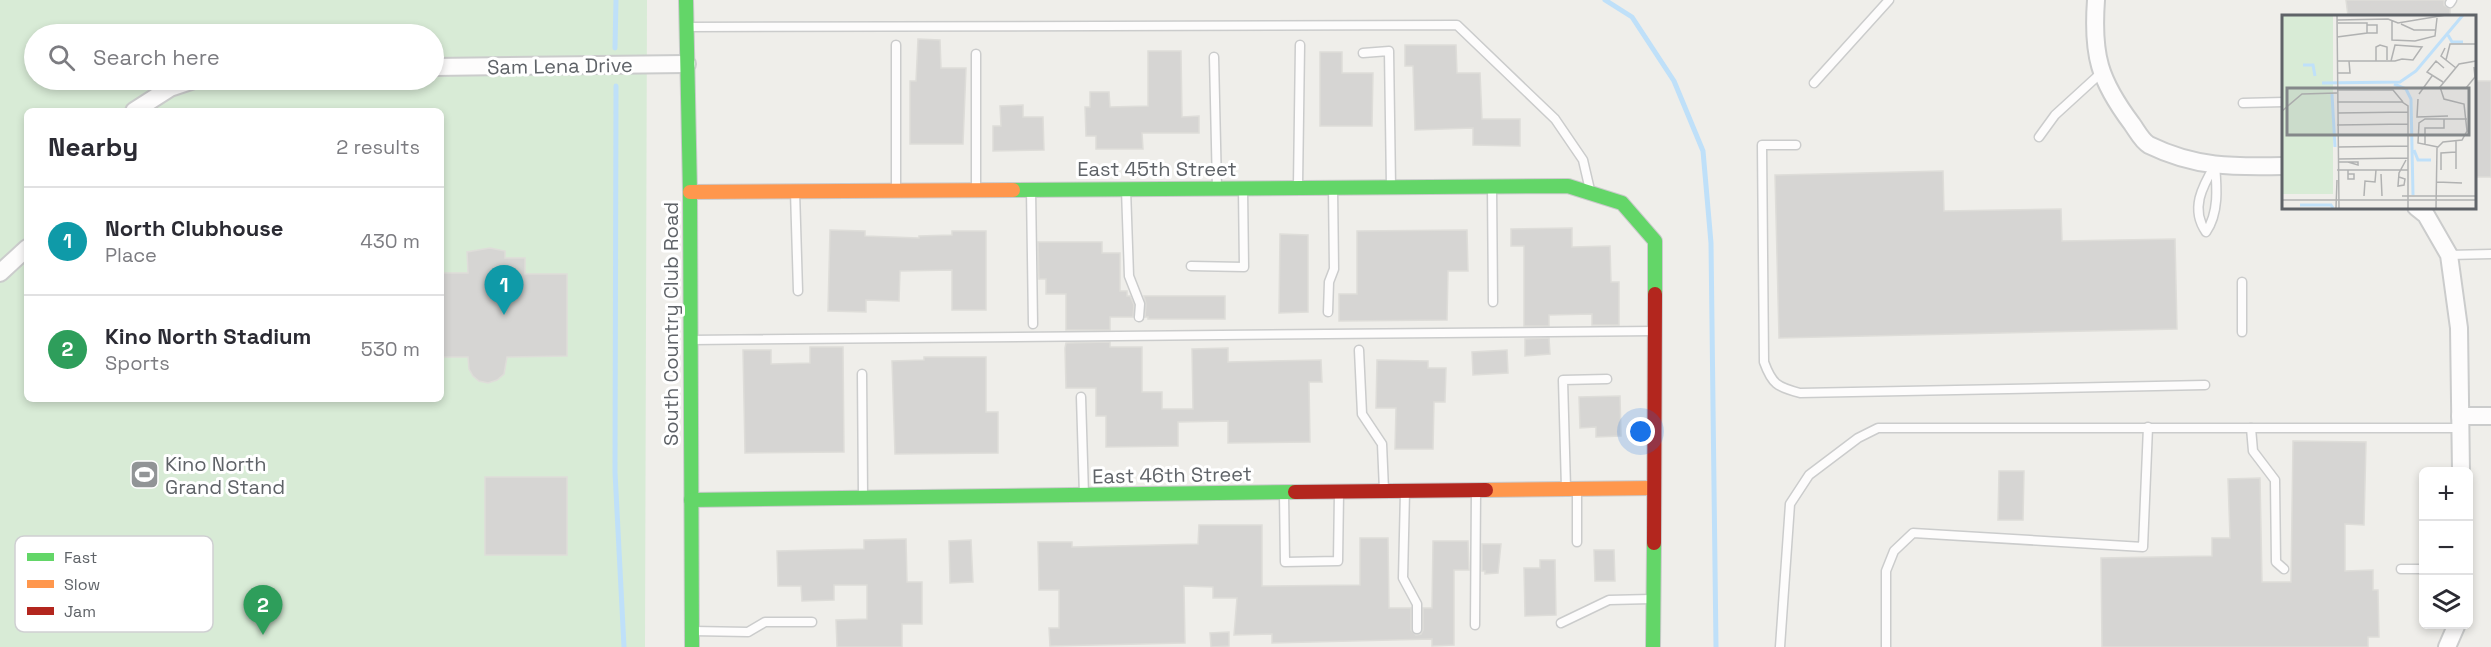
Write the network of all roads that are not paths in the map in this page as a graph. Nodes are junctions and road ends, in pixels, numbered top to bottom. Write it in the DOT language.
graph roads {
  1 [pos="1889,0"];
  2 [pos="2096,0"];
  3 [pos="686,4"];
  4 [pos="686,27"];
  5 [pos="896,45"];
  6 [pos="1300,45"];
  7 [pos="1363,53"];
  8 [pos="976,54"];
  9 [pos="1214,57"];
  10 [pos="687,64"];
  11 [pos="444,67"];
  12 [pos="2101,73"];
  13 [pos="1814,83"];
  14 [pos="167,90"];
  15 [pos="2282,102"];
  16 [pos="2243,103"];
  17 [pos="139,108"];
  18 [pos="2039,137"];
  19 [pos="1796,146"];
  20 [pos="2215,165"];
  21 [pos="2282,166"];
  22 [pos="1492,187"];
  23 [pos="1218,188"];
  24 [pos="1243,188"];
  25 [pos="1298,188"];
  26 [pos="1333,188"];
  27 [pos="1391,188"];
  28 [pos="1031,189"];
  29 [pos="1126,189"];
  30 [pos="896,190"];
  31 [pos="976,190"];
  32 [pos="795,191"];
  33 [pos="690,192"];
  34 [pos="1591,194"];
  35 [pos="2417,208"];
  36 [pos="24,251"];
  37 [pos="2491,254"];
  38 [pos="2449,255"];
  39 [pos="1191,266"];
  40 [pos="0,273"];
  41 [pos="2241,282"];
  42 [pos="798,291"];
  43 [pos="1493,302"];
  44 [pos="1328,312"];
  45 [pos="1138,317"];
  46 [pos="1033,324"];
  47 [pos="1654,331"];
  48 [pos="2242,332"];
  49 [pos="691,340"];
  50 [pos="1359,350"];
  51 [pos="862,374"];
  52 [pos="1607,380"];
  53 [pos="2205,385"];
  54 [pos="1081,397"];
  55 [pos="2491,416"];
  56 [pos="2460,422"];
  57 [pos="2148,427"];
  58 [pos="2250,428"];
  59 [pos="2461,467"];
  60 [pos="1653,488"];
  61 [pos="1571,490"];
  62 [pos="1476,491"];
  63 [pos="1339,492"];
  64 [pos="1384,492"];
  65 [pos="1405,492"];
  66 [pos="1284,493"];
  67 [pos="1084,495"];
  68 [pos="863,498"];
  69 [pos="691,500"];
  70 [pos="1577,542"];
  71 [pos="2284,569"];
  72 [pos="2401,569"];
  73 [pos="2419,569"];
  74 [pos="1653,598"];
  75 [pos="812,622"];
  76 [pos="1561,623"];
  77 [pos="1475,625"];
  78 [pos="1417,629"];
  79 [pos="2455,629"];
  80 [pos="692,631"];
  81 [pos="692,647"];
  82 [pos="1653,647"];
  83 [pos="1780,647"];
  84 [pos="1886,647"];
  85 [pos="2447,647"];
  1 -- 13 [label="lane"];
  2 -- 12 [label="street"];
  3 -- 4 [label="street, South Country Club Road"];
  4 -- 10 [label="street, South Country Club Road"];
  4 -- 34 [label="lane"];
  5 -- 30 [label="lane"];
  6 -- 25 [label="lane"];
  7 -- 27 [label="lane"];
  8 -- 31 [label="lane"];
  9 -- 23 [label="lane"];
  10 -- 11 [label="street, Sam Lena Drive"];
  10 -- 33 [label="street, South Country Club Road"];
  12 -- 18 [label="lane"];
  12 -- 20 [label="street"];
  14 -- 17 [label="street"];
  15 -- 16 [label="lane"];
  19 -- 53 [label="lane"];
  20 -- 20 [label="lane"];
  20 -- 21 [label="street"];
  22 -- 27 [label="street, East 45th Street"];
  22 -- 34 [label="street, East 45th Street"];
  22 -- 43 [label="lane"];
  23 -- 24 [label="street, East 45th Street"];
  23 -- 29 [label="street, East 45th Street"];
  24 -- 25 [label="street, East 45th Street"];
  24 -- 39 [label="lane"];
  25 -- 26 [label="street, East 45th Street"];
  26 -- 27 [label="street, East 45th Street"];
  26 -- 44 [label="lane"];
  28 -- 29 [label="street, East 45th Street"];
  28 -- 31 [label="street, East 45th Street"];
  28 -- 46 [label="lane"];
  29 -- 45 [label="lane"];
  30 -- 31 [label="street, East 45th Street"];
  30 -- 32 [label="street, East 45th Street"];
  32 -- 33 [label="street, East 45th Street"];
  32 -- 42 [label="lane"];
  33 -- 49 [label="street, South Country Club Road"];
  34 -- 47 [label="street, East 45th Street"];
  35 -- 38 [label="street"];
  36 -- 40 [label="street"];
  37 -- 38 [label="lane"];
  38 -- 56 [label="street"];
  41 -- 48 [label="lane"];
  47 -- 49 [label="lane"];
  47 -- 60 [label="street"];
  49 -- 69 [label="street, South Country Club Road"];
  50 -- 64 [label="lane"];
  51 -- 68 [label="lane"];
  52 -- 61 [label="lane"];
  54 -- 67 [label="lane"];
  55 -- 56 [label="street"];
  56 -- 58 [label="lane"];
  56 -- 59 [label="street"];
  57 -- 58 [label="lane"];
  57 -- 83 [label="lane"];
  57 -- 84 [label="lane"];
  58 -- 71 [label="lane"];
  60 -- 61 [label="street, East 46th Street"];
  60 -- 74 [label="street"];
  61 -- 62 [label="street, East 46th Street"];
  61 -- 70 [label="lane"];
  62 -- 65 [label="street, East 46th Street"];
  62 -- 77 [label="lane"];
  63 -- 64 [label="street, East 46th Street"];
  63 -- 66 [label="street, East 46th Street"];
  63 -- 66 [label="lane"];
  64 -- 65 [label="street, East 46th Street"];
  65 -- 78 [label="lane"];
  66 -- 67 [label="street, East 46th Street"];
  67 -- 68 [label="street, East 46th Street"];
  68 -- 69 [label="street, East 46th Street"];
  69 -- 80 [label="street, South Country Club Road"];
  72 -- 73 [label="lane"];
  74 -- 76 [label="lane"];
  74 -- 82 [label="street"];
  75 -- 80 [label="lane"];
  79 -- 85 [label="street"];
  80 -- 81 [label="street, South Country Club Road"];
}
